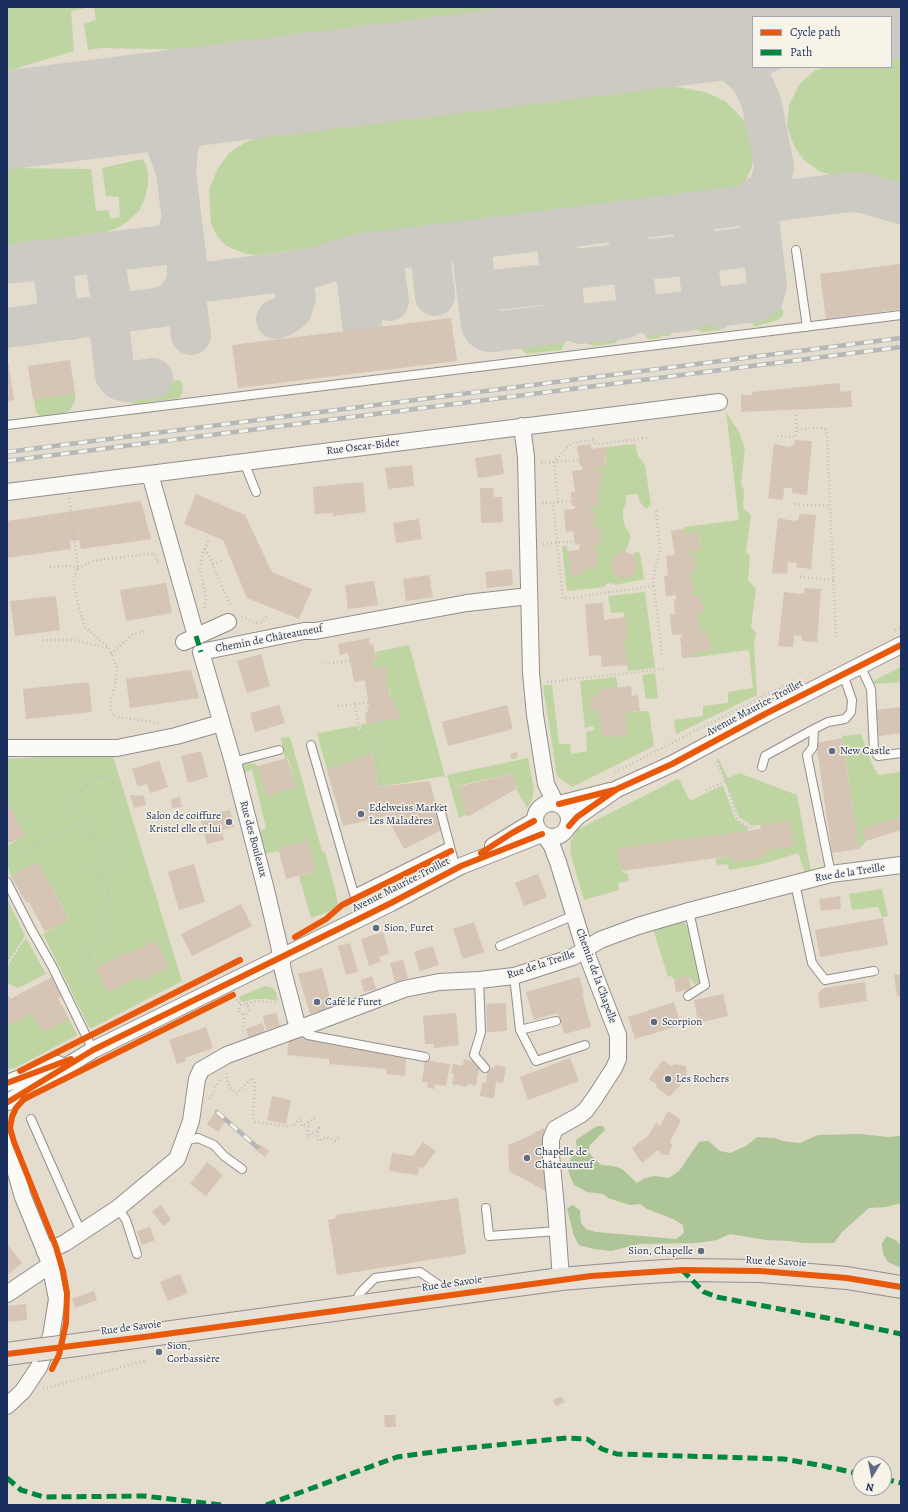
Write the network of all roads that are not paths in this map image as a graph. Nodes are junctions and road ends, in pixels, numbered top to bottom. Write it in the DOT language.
graph roads {
  1 [pos="796,250"];
  2 [pos="901,316"];
  3 [pos="807,327"];
  4 [pos="719,402"];
  5 [pos="7,425"];
  6 [pos="522,426"];
  7 [pos="244,462"];
  8 [pos="150,474"];
  9 [pos="7,492"];
  10 [pos="256,492"];
  11 [pos="529,596"];
  12 [pos="233,616"];
  13 [pos="901,645"];
  14 [pos="860,665"];
  15 [pos="843,674"];
  16 [pos="222,722"];
  17 [pos="814,729"];
  18 [pos="311,745"];
  19 [pos="7,748"];
  20 [pos="279,750"];
  21 [pos="901,753"];
  22 [pos="233,762"];
  23 [pos="762,767"];
  24 [pos="618,789"];
  25 [pos="440,809"];
  26 [pos="546,817"];
  27 [pos="566,829"];
  28 [pos="450,846"];
  29 [pos="558,862"];
  30 [pos="901,865"];
  31 [pos="458,867"];
  32 [pos="831,874"];
  33 [pos="7,882"];
  34 [pos="795,883"];
  35 [pos="689,910"];
  36 [pos="575,915"];
  37 [pos="500,946"];
  38 [pos="585,950"];
  39 [pos="281,957"];
  40 [pos="874,971"];
  41 [pos="514,976"];
  42 [pos="479,980"];
  43 [pos="688,996"];
  44 [pos="556,1021"];
  45 [pos="298,1029"];
  46 [pos="520,1030"];
  47 [pos="585,1045"];
  48 [pos="93,1050"];
  49 [pos="425,1057"];
  50 [pos="485,1068"];
  51 [pos="7,1083"];
  52 [pos="7,1103"];
  53 [pos="31,1119"];
  54 [pos="183,1141"];
  55 [pos="7,1142"];
  56 [pos="7,1168"];
  57 [pos="242,1169"];
  58 [pos="23,1197"];
  59 [pos="118,1208"];
  60 [pos="486,1208"];
  61 [pos="558,1231"];
  62 [pos="81,1232"];
  63 [pos="137,1254"];
  64 [pos="48,1259"];
  65 [pos="561,1279"];
  66 [pos="901,1287"];
  67 [pos="7,1294"];
  68 [pos="7,1354"];
  69 [pos="7,1406"];
  1 -- 3 [label="lane"];
  2 -- 3 [label="lane"];
  3 -- 5 [label="lane"];
  4 -- 6 [label="street, Rue Oscar-Bider"];
  6 -- 7 [label="street, Rue Oscar-Bider"];
  6 -- 11 [label="street"];
  7 -- 8 [label="street, Rue Oscar-Bider"];
  7 -- 10 [label="lane"];
  8 -- 9 [label="street, Rue Oscar-Bider"];
  8 -- 12 [label="street"];
  11 -- 16 [label="street, Chemin de Châteauneuf"];
  11 -- 26 [label="street"];
  13 -- 14 [label="street, Avenue Maurice-Troillet"];
  14 -- 15 [label="street, Avenue Maurice-Troillet"];
  14 -- 21 [label="lane"];
  15 -- 17 [label="lane"];
  15 -- 24 [label="street, Avenue Maurice-Troillet"];
  16 -- 19 [label="street"];
  16 -- 22 [label="street, Rue des Bouleaux"];
  17 -- 23 [label="lane"];
  17 -- 32 [label="lane"];
  18 -- 28 [label="lane"];
  20 -- 22 [label="lane"];
  22 -- 39 [label="street, Rue des Bouleaux"];
  24 -- 26 [label="street, Avenue Maurice-Troillet"];
  24 -- 27 [label="street, Avenue Maurice-Troillet"];
  25 -- 28 [label="lane"];
  26 -- 27 [label="street"];
  26 -- 27 [label="street"];
  26 -- 29 [label="street, Chemin de la Chapelle"];
  26 -- 31 [label="street, Avenue Maurice-Troillet"];
  27 -- 29 [label="street, Chemin de la Chapelle"];
  28 -- 31 [label="lane"];
  29 -- 36 [label="street, Chemin de la Chapelle"];
  30 -- 32 [label="street, Rue de la Treille"];
  31 -- 39 [label="street, Avenue Maurice-Troillet"];
  32 -- 34 [label="street, Rue de la Treille"];
  33 -- 48 [label="lane"];
  34 -- 35 [label="street, Rue de la Treille"];
  34 -- 40 [label="lane"];
  35 -- 38 [label="street, Rue de la Treille"];
  35 -- 43 [label="lane"];
  36 -- 37 [label="lane"];
  36 -- 38 [label="street, Chemin de la Chapelle"];
  38 -- 41 [label="street, Rue de la Treille"];
  38 -- 61 [label="street, Chemin de la Chapelle"];
  39 -- 45 [label="street"];
  39 -- 48 [label="street, Avenue Maurice-Troillet"];
  41 -- 42 [label="street, Rue de la Treille"];
  41 -- 46 [label="lane"];
  42 -- 45 [label="street, Rue de la Treille"];
  42 -- 50 [label="lane"];
  44 -- 46 [label="lane"];
  45 -- 49 [label="lane"];
  45 -- 54 [label="street, Rue de la Treille"];
  46 -- 47 [label="lane"];
  48 -- 51 [label="street, Avenue Maurice-Troillet"];
  48 -- 52 [label="street, Avenue Maurice-Troillet"];
  53 -- 62 [label="lane"];
  54 -- 57 [label="lane"];
  54 -- 59 [label="street"];
  55 -- 58 [label="street"];
  56 -- 58 [label="street"];
  58 -- 64 [label="street"];
  59 -- 62 [label="street"];
  59 -- 63 [label="lane"];
  60 -- 61 [label="lane"];
  61 -- 65 [label="street, Chemin de la Chapelle"];
  62 -- 64 [label="street"];
  64 -- 67 [label="street"];
  64 -- 69 [label="street"];
  65 -- 66 [label="main road, Rue de Savoie"];
  65 -- 68 [label="main road, Rue de Savoie, bridge"];
}
